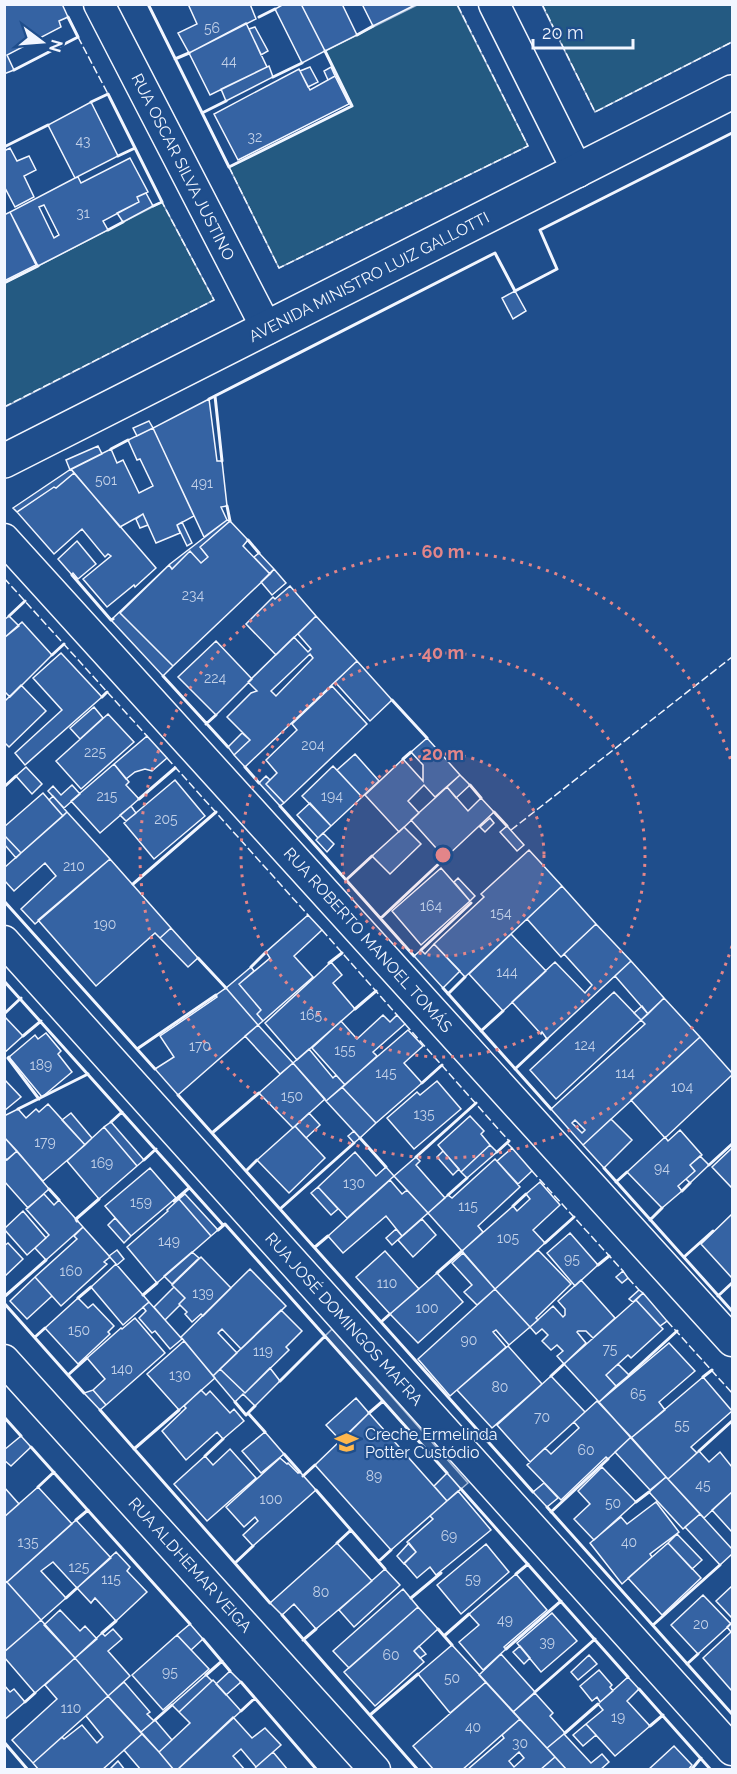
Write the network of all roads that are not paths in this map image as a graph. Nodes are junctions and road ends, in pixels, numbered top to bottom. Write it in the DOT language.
graph roads {
  1 [pos="99,4"];
  2 [pos="494,4"];
  3 [pos="732,92"];
  4 [pos="578,172"];
  5 [pos="267,329"];
  6 [pos="4,461"];
  7 [pos="4,539"];
  8 [pos="4,941"];
  9 [pos="732,1341"];
  10 [pos="4,1360"];
  11 [pos="732,1750"];
  12 [pos="375,1770"];
  1 -- 5 [label="street, RUA OSCAR SILVA JUSTINO"];
  2 -- 4 [label="street"];
  3 -- 4 [label="street, AVENIDA MINISTRO LUIZ GALLOTTI"];
  4 -- 5 [label="street, AVENIDA MINISTRO LUIZ GALLOTTI"];
  5 -- 6 [label="street, AVENIDA MINISTRO LUIZ GALLOTTI"];
  7 -- 9 [label="street, RUA ROBERTO MANOEL TOMÁS"];
  8 -- 11 [label="street, RUA JOSÉ DOMINGOS MAFRA"];
  10 -- 12 [label="street, RUA ALDHEMAR VEIGA"];
}
